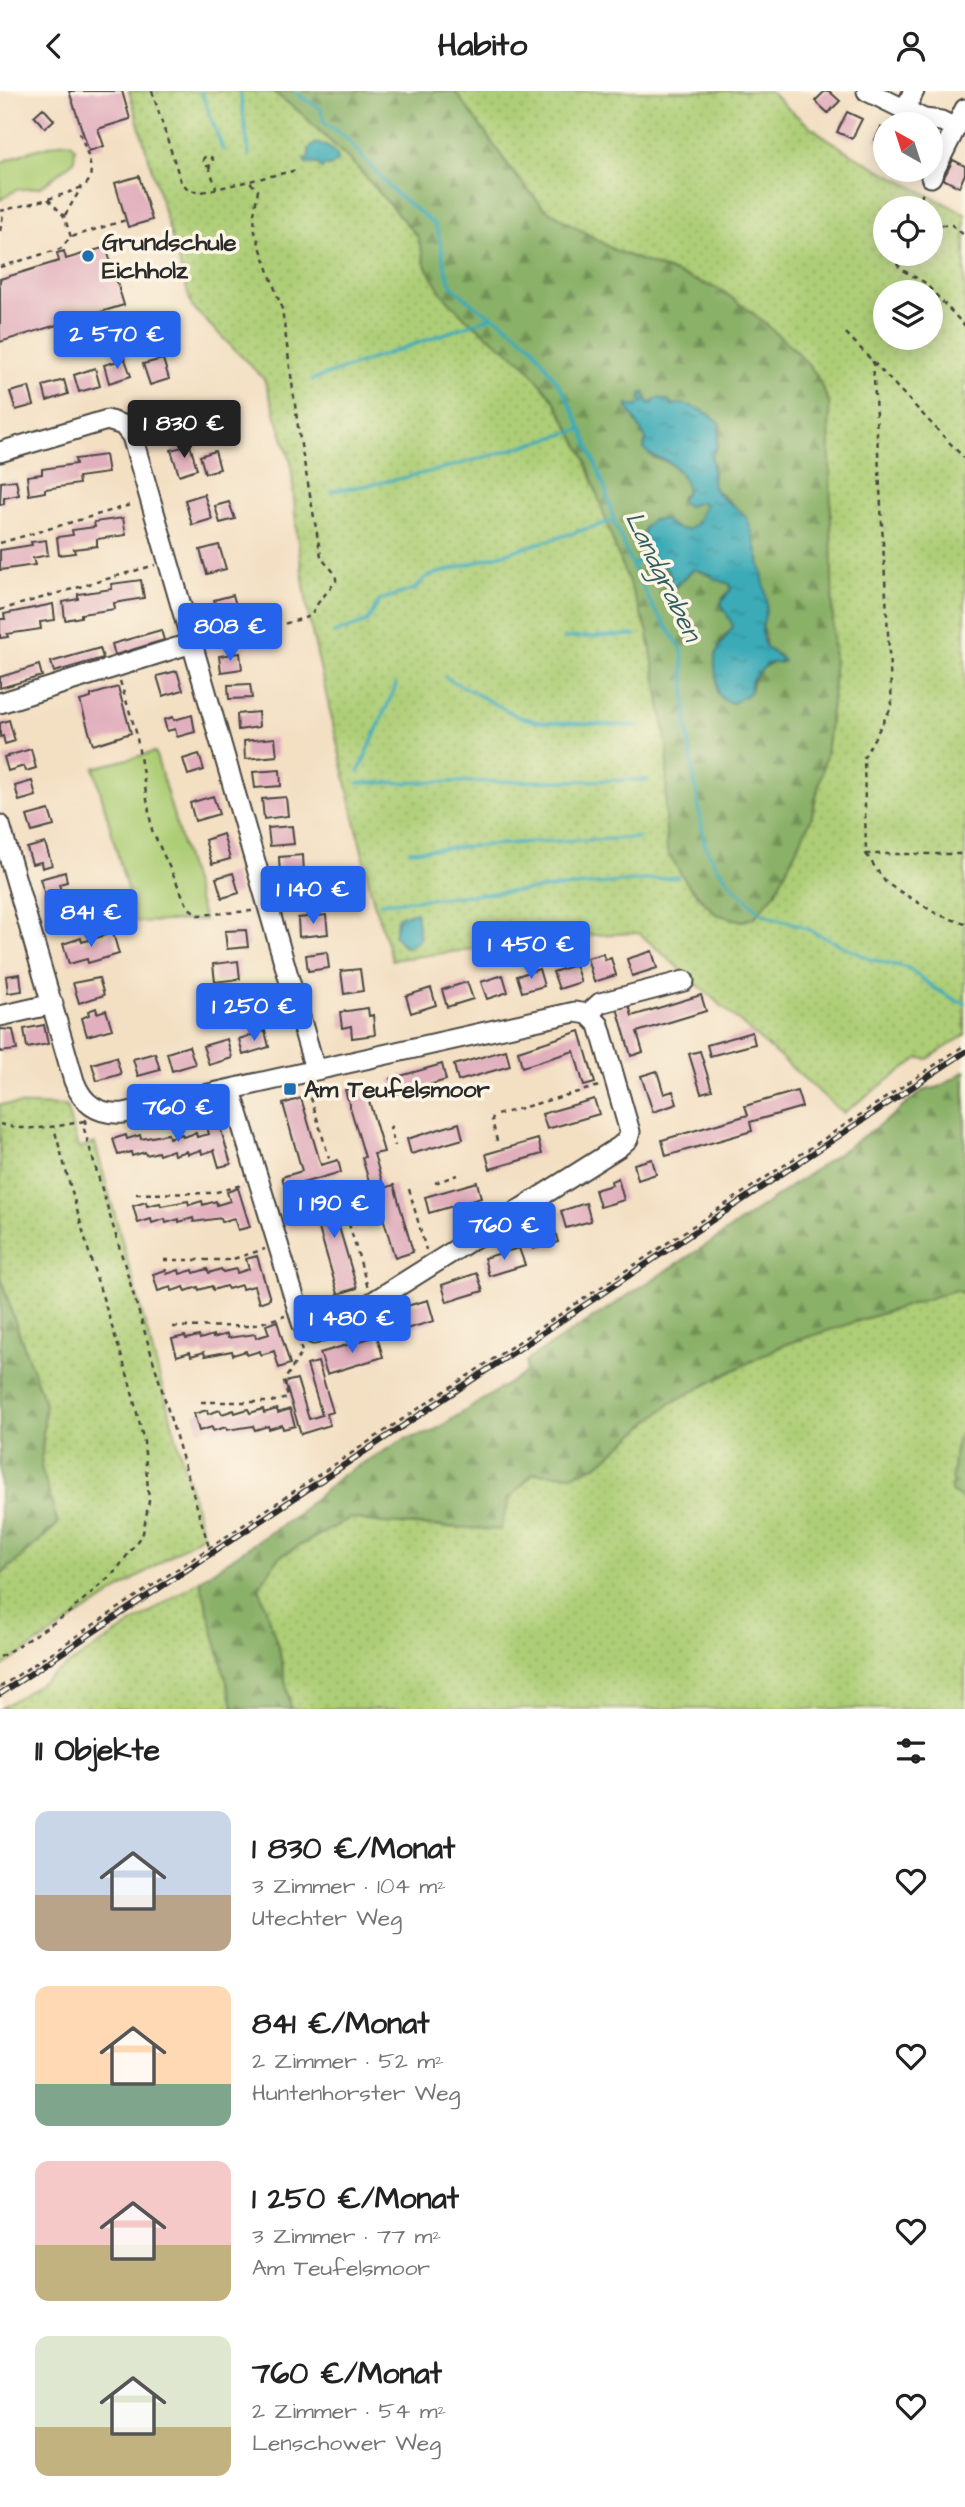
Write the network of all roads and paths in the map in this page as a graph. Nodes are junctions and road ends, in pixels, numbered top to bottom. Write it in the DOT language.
graph roads {
  1 [pos="152,91"];
  2 [pos="867,91"];
  3 [pos="914,91"];
  4 [pos="965,109"];
  5 [pos="904,111"];
  6 [pos="956,128"];
  7 [pos="80,134"];
  8 [pos="943,153"];
  9 [pos="209,166"];
  10 [pos="297,170"];
  11 [pos="248,180"];
  12 [pos="81,188"];
  13 [pos="216,188"];
  14 [pos="48,199"];
  15 [pos="2,211"];
  16 [pos="64,216"];
  17 [pos="126,220"];
  18 [pos="943,225"];
  19 [pos="0,231"];
  20 [pos="965,236"];
  21 [pos="71,237"];
  22 [pos="899,266"];
  23 [pos="0,267"];
  24 [pos="965,326"];
  25 [pos="846,333"];
  26 [pos="873,361"];
  27 [pos="0,452"];
  28 [pos="965,459"];
  29 [pos="150,499"];
  30 [pos="0,544"];
  31 [pos="168,561"];
  32 [pos="0,610"];
  33 [pos="193,647"];
  34 [pos="115,667"];
  35 [pos="0,703"];
  36 [pos="0,825"];
  37 [pos="965,854"];
  38 [pos="866,855"];
  39 [pos="269,910"];
  40 [pos="965,924"];
  41 [pos="684,981"];
  42 [pos="52,1004"];
  43 [pos="588,1014"];
  44 [pos="0,1016"];
  45 [pos="965,1045"];
  46 [pos="309,1070"];
  47 [pos="616,1081"];
  48 [pos="231,1090"];
  49 [pos="90,1115"];
  50 [pos="0,1124"];
  51 [pos="392,1126"];
  52 [pos="54,1128"];
  53 [pos="498,1141"];
  54 [pos="395,1146"];
  55 [pos="329,1158"];
  56 [pos="457,1175"];
  57 [pos="258,1180"];
  58 [pos="435,1183"];
  59 [pos="408,1189"];
  60 [pos="136,1194"];
  61 [pos="346,1214"];
  62 [pos="278,1245"];
  63 [pos="164,1260"];
  64 [pos="430,1266"];
  65 [pos="372,1303"];
  66 [pos="302,1322"];
  67 [pos="173,1327"];
  68 [pos="201,1402"];
  69 [pos="209,1547"];
  70 [pos="0,1657"];
  71 [pos="0,1686"];
  1 -- 13 [label="path"];
  2 -- 5 [label="street"];
  3 -- 5 [label="street"];
  4 -- 6 [label="street"];
  5 -- 6 [label="street"];
  6 -- 8 [label="street"];
  7 -- 12 [label="path"];
  9 -- 13 [label="path"];
  10 -- 11 [label="path"];
  11 -- 13 [label="path"];
  11 -- 33 [label="path"];
  12 -- 14 [label="path"];
  12 -- 16 [label="path"];
  14 -- 15 [label="path"];
  14 -- 16 [label="path"];
  15 -- 19 [label="path"];
  16 -- 21 [label="path"];
  17 -- 21 [label="path"];
  18 -- 20 [label="path"];
  21 -- 23 [label="path"];
  22 -- 24 [label="path"];
  25 -- 26 [label="path"];
  26 -- 28 [label="path"];
  26 -- 38 [label="path"];
  27 -- 29 [label="street"];
  29 -- 30 [label="path"];
  29 -- 31 [label="street"];
  31 -- 32 [label="path"];
  31 -- 33 [label="street"];
  33 -- 34 [label="street"];
  33 -- 39 [label="street"];
  34 -- 35 [label="street"];
  34 -- 39 [label="path"];
  36 -- 42 [label="street"];
  37 -- 38 [label="path"];
  38 -- 40 [label="path"];
  39 -- 46 [label="street"];
  41 -- 43 [label="street"];
  42 -- 44 [label="street"];
  42 -- 49 [label="street"];
  43 -- 46 [label="street"];
  43 -- 47 [label="street"];
  45 -- 69 [label="path"];
  46 -- 48 [label="street"];
  46 -- 55 [label="path"];
  47 -- 53 [label="path"];
  47 -- 64 [label="street"];
  48 -- 49 [label="street"];
  48 -- 57 [label="street"];
  49 -- 52 [label="path"];
  49 -- 69 [label="path"];
  50 -- 52 [label="path"];
  51 -- 54 [label="path"];
  52 -- 70 [label="path"];
  56 -- 58 [label="path"];
  57 -- 60 [label="path"];
  57 -- 62 [label="street"];
  59 -- 64 [label="path"];
  61 -- 65 [label="path"];
  62 -- 63 [label="path"];
  62 -- 66 [label="street"];
  64 -- 65 [label="street"];
  65 -- 66 [label="street"];
  66 -- 67 [label="path"];
  66 -- 68 [label="path"];
  69 -- 71 [label="path"];
}
